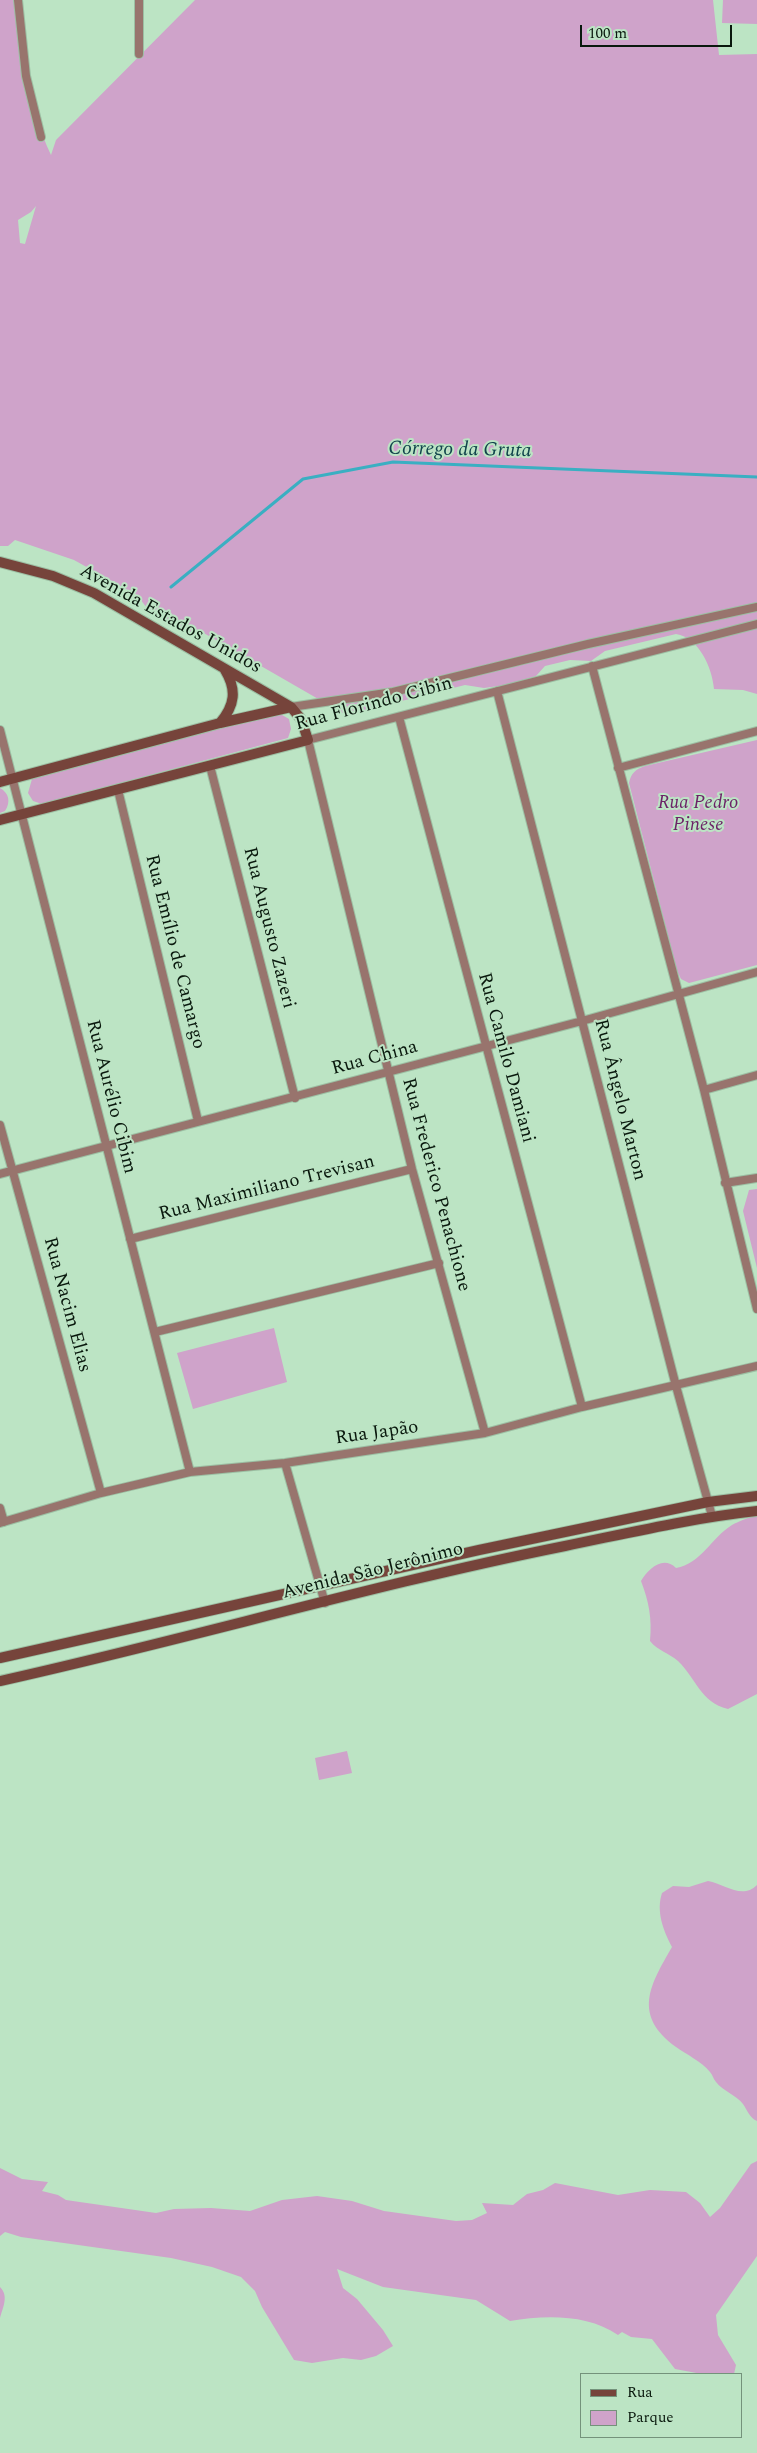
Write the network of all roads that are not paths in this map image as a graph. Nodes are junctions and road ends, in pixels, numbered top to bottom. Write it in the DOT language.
graph roads {
  1 [pos="18,0"];
  2 [pos="139,0"];
  3 [pos="139,54"];
  4 [pos="41,137"];
  5 [pos="0,562"];
  6 [pos="757,607"];
  7 [pos="757,624"];
  8 [pos="592,666"];
  9 [pos="224,669"];
  10 [pos="497,691"];
  11 [pos="291,707"];
  12 [pos="399,717"];
  13 [pos="220,723"];
  14 [pos="0,730"];
  15 [pos="757,730"];
  16 [pos="308,740"];
  17 [pos="210,766"];
  18 [pos="618,768"];
  19 [pos="12,778"];
  20 [pos="0,782"];
  21 [pos="118,790"];
  22 [pos="21,814"];
  23 [pos="0,820"];
  24 [pos="757,972"];
  25 [pos="678,996"];
  26 [pos="582,1021"];
  27 [pos="485,1047"];
  28 [pos="389,1072"];
  29 [pos="757,1076"];
  30 [pos="704,1090"];
  31 [pos="295,1098"];
  32 [pos="198,1121"];
  33 [pos="0,1124"];
  34 [pos="106,1147"];
  35 [pos="412,1170"];
  36 [pos="12,1171"];
  37 [pos="0,1174"];
  38 [pos="757,1178"];
  39 [pos="725,1183"];
  40 [pos="130,1239"];
  41 [pos="439,1263"];
  42 [pos="757,1309"];
  43 [pos="155,1332"];
  44 [pos="757,1366"];
  45 [pos="676,1386"];
  46 [pos="582,1407"];
  47 [pos="485,1433"];
  48 [pos="285,1463"];
  49 [pos="190,1472"];
  50 [pos="101,1493"];
  51 [pos="757,1496"];
  52 [pos="708,1502"];
  53 [pos="0,1508"];
  54 [pos="757,1511"];
  55 [pos="712,1516"];
  56 [pos="2,1523"];
  57 [pos="321,1585"];
  58 [pos="325,1603"];
  59 [pos="0,1658"];
  60 [pos="0,1681"];
  1 -- 4 [label="street"];
  2 -- 3 [label="street"];
  5 -- 9 [label="street, Avenida Estados Unidos"];
  6 -- 11 [label="street, Rua Florindo Cibin"];
  7 -- 8 [label="street, Rua Florindo Cibin"];
  8 -- 10 [label="street, Rua Florindo Cibin"];
  8 -- 18 [label="street"];
  9 -- 11 [label="street, Avenida Estados Unidos"];
  9 -- 13 [label="street"];
  10 -- 12 [label="street, Rua Florindo Cibin"];
  10 -- 26 [label="street, Rua Ângelo Marton"];
  11 -- 13 [label="street, Rua Florindo Cibin"];
  11 -- 16 [label="street"];
  12 -- 16 [label="street, Rua Florindo Cibin"];
  12 -- 27 [label="street, Rua Camilo Damiani"];
  13 -- 19 [label="street, Rua Florindo Cibin"];
  14 -- 19 [label="street, Rua Aurélio Cibim"];
  15 -- 18 [label="street"];
  16 -- 17 [label="street, Rua Florindo Cibin"];
  16 -- 28 [label="street, Rua Frederico Penachione"];
  17 -- 21 [label="street, Rua Florindo Cibin"];
  17 -- 31 [label="street, Rua Augusto Zazeri"];
  18 -- 25 [label="street"];
  19 -- 20 [label="street, Rua Florindo Cibin"];
  19 -- 22 [label="street, Rua Aurélio Cibim"];
  21 -- 22 [label="street, Rua Florindo Cibin"];
  21 -- 32 [label="street, Rua Emílio de Camargo"];
  22 -- 23 [label="street, Rua Florindo Cibin"];
  22 -- 34 [label="street, Rua Aurélio Cibim"];
  24 -- 25 [label="street, Rua China"];
  25 -- 26 [label="street, Rua China"];
  25 -- 30 [label="street"];
  26 -- 27 [label="street, Rua China"];
  26 -- 45 [label="street, Rua Ângelo Marton"];
  27 -- 28 [label="street, Rua China"];
  27 -- 46 [label="street, Rua Camilo Damiani"];
  28 -- 31 [label="street, Rua China"];
  28 -- 35 [label="street, Rua Frederico Penachione"];
  29 -- 30 [label="street"];
  30 -- 39 [label="street"];
  31 -- 32 [label="street, Rua China"];
  32 -- 34 [label="street, Rua China"];
  33 -- 36 [label="street, Rua Nacim Elias"];
  34 -- 36 [label="street, Rua China"];
  34 -- 40 [label="street, Rua Aurélio Cibim"];
  35 -- 40 [label="street, Rua Maximiliano Trevisan"];
  35 -- 41 [label="street, Rua Frederico Penachione"];
  36 -- 37 [label="street, Rua China"];
  36 -- 50 [label="street, Rua Nacim Elias"];
  38 -- 39 [label="street"];
  39 -- 42 [label="street"];
  40 -- 43 [label="street, Rua Aurélio Cibim"];
  41 -- 43 [label="street"];
  41 -- 47 [label="street, Rua Frederico Penachione"];
  43 -- 49 [label="street, Rua Aurélio Cibim"];
  44 -- 45 [label="street, Rua Japão"];
  45 -- 46 [label="street, Rua Japão"];
  45 -- 52 [label="street, Rua Ângelo Marton"];
  46 -- 47 [label="street, Rua Japão"];
  47 -- 48 [label="street, Rua Japão"];
  48 -- 49 [label="street, Rua Japão"];
  48 -- 57 [label="street"];
  49 -- 50 [label="street, Rua Japão"];
  50 -- 56 [label="street, Rua Japão"];
  51 -- 52 [label="street, Avenida São Jerônimo"];
  52 -- 55 [label="street, Rua Ângelo Marton"];
  52 -- 57 [label="street, Avenida São Jerônimo"];
  53 -- 56 [label="street"];
  54 -- 55 [label="street, Avenida São Jerônimo"];
  55 -- 58 [label="street, Avenida São Jerônimo"];
  57 -- 58 [label="street"];
  57 -- 59 [label="street, Avenida São Jerônimo"];
  58 -- 60 [label="street, Avenida São Jerônimo"];
}
